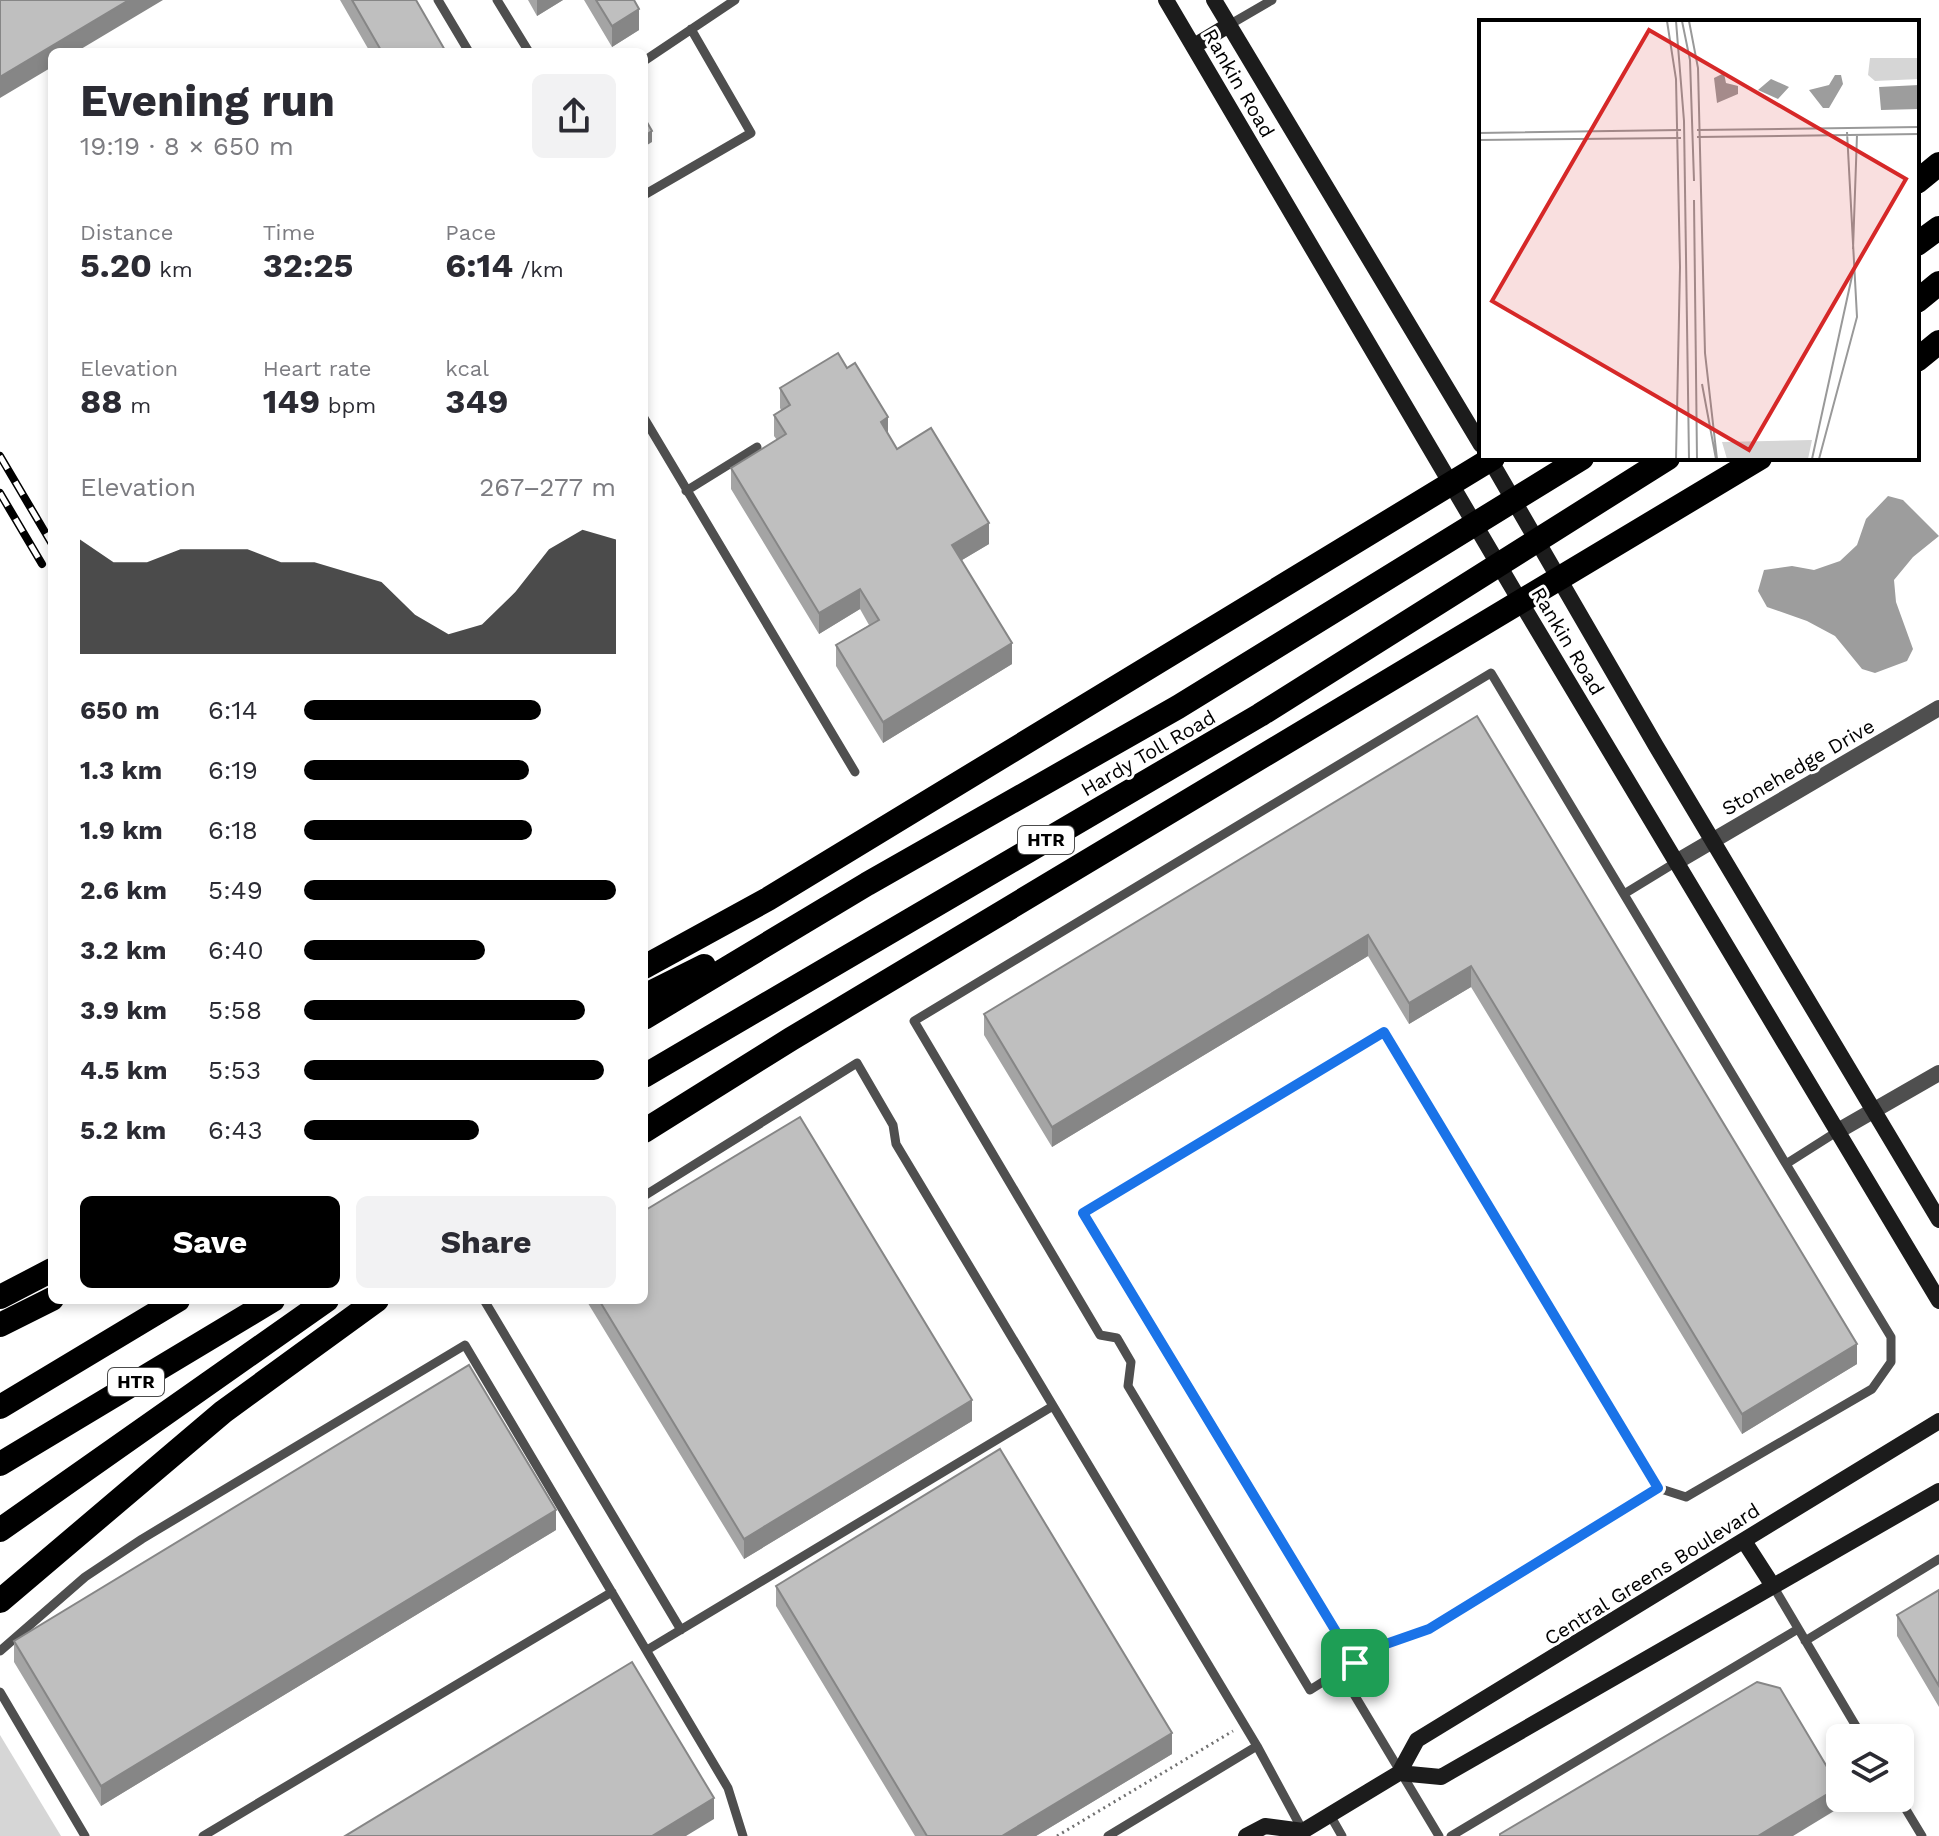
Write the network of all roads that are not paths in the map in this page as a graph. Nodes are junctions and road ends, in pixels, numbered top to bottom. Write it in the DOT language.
graph roads {
  1 [pos="438,0"];
  2 [pos="497,0"];
  3 [pos="735,0"];
  4 [pos="1166,0"];
  5 [pos="1214,0"];
  6 [pos="1272,0"];
  7 [pos="1229,25"];
  8 [pos="691,29"];
  9 [pos="1194,46"];
  10 [pos="467,48"];
  11 [pos="527,48"];
  12 [pos="648,58"];
  13 [pos="1939,164"];
  14 [pos="1919,180"];
  15 [pos="648,193"];
  16 [pos="1939,228"];
  17 [pos="1919,243"];
  18 [pos="1939,283"];
  19 [pos="1919,299"];
  20 [pos="1939,342"];
  21 [pos="1919,358"];
  22 [pos="648,425"];
  23 [pos="1479,440"];
  24 [pos="757,447"];
  25 [pos="1482,460"];
  26 [pos="1491,460"];
  27 [pos="1665,460"];
  28 [pos="1757,460"];
  29 [pos="1573,463"];
  30 [pos="1451,484"];
  31 [pos="686,491"];
  32 [pos="1557,578"];
  33 [pos="1520,601"];
  34 [pos="1939,708"];
  35 [pos="855,772"];
  36 [pos="1714,840"];
  37 [pos="1678,861"];
  38 [pos="867,884"];
  39 [pos="1624,894"];
  40 [pos="648,965"];
  41 [pos="648,994"];
  42 [pos="756,1009"];
  43 [pos="648,1016"];
  44 [pos="1939,1073"];
  45 [pos="648,1074"];
  46 [pos="648,1091"];
  47 [pos="1875,1110"];
  48 [pos="648,1128"];
  49 [pos="1838,1131"];
  50 [pos="1786,1164"];
  51 [pos="648,1194"];
  52 [pos="1939,1220"];
  53 [pos="48,1272"];
  54 [pos="0,1297"];
  55 [pos="48,1301"];
  56 [pos="1939,1301"];
  57 [pos="171,1304"];
  58 [pos="266,1304"];
  59 [pos="321,1304"];
  60 [pos="372,1304"];
  61 [pos="486,1304"];
  62 [pos="0,1325"];
  63 [pos="1053,1406"];
  64 [pos="0,1407"];
  65 [pos="1939,1421"];
  66 [pos="0,1464"];
  67 [pos="1658,1488"];
  68 [pos="1939,1491"];
  69 [pos="0,1530"];
  70 [pos="1744,1541"];
  71 [pos="1939,1559"];
  72 [pos="1773,1586"];
  73 [pos="612,1592"];
  74 [pos="0,1601"];
  75 [pos="1798,1629"];
  76 [pos="681,1630"];
  77 [pos="1805,1641"];
  78 [pos="647,1650"];
  79 [pos="0,1651"];
  80 [pos="1355,1663"];
  81 [pos="1340,1671"];
  82 [pos="0,1692"];
  83 [pos="1855,1724"];
  84 [pos="1257,1746"];
  85 [pos="1399,1773"];
  86 [pos="1907,1812"];
  87 [pos="1330,1815"];
  88 [pos="1302,1833"];
  89 [pos="85,1836"];
  90 [pos="203,1836"];
  91 [pos="743,1836"];
  92 [pos="1108,1836"];
  93 [pos="1246,1836"];
  94 [pos="1342,1836"];
  95 [pos="1439,1836"];
  96 [pos="1451,1836"];
  97 [pos="1922,1836"];
  1 -- 10 [label="lane"];
  2 -- 11 [label="lane"];
  3 -- 8 [label="lane"];
  4 -- 9 [label="main road, Rankin Road"];
  5 -- 7 [label="main road, Rankin Road"];
  6 -- 7 [label="lane"];
  7 -- 9 [label="main road"];
  7 -- 23 [label="main road, Rankin Road"];
  8 -- 12 [label="lane"];
  8 -- 15 [label="lane"];
  9 -- 30 [label="main road, Rankin Road"];
  13 -- 14 [label="highway"];
  16 -- 17 [label="highway"];
  18 -- 19 [label="highway"];
  20 -- 21 [label="highway"];
  22 -- 31 [label="lane"];
  24 -- 31 [label="lane"];
  25 -- 30 [label="highway"];
  26 -- 32 [label="main road, Rankin Road"];
  27 -- 42 [label="highway, Hardy Toll Road / HTR"];
  28 -- 32 [label="highway"];
  29 -- 38 [label="highway, Hardy Toll Road / HTR"];
  30 -- 33 [label="main road, Rankin Road"];
  30 -- 40 [label="highway"];
  31 -- 35 [label="lane"];
  32 -- 33 [label="highway"];
  32 -- 36 [label="main road, Rankin Road"];
  33 -- 37 [label="main road, Rankin Road"];
  33 -- 48 [label="highway"];
  34 -- 36 [label="street, Stonehedge Drive"];
  36 -- 37 [label="street, Stonehedge Drive"];
  36 -- 47 [label="main road, Rankin Road"];
  37 -- 39 [label="lane"];
  37 -- 49 [label="main road, Rankin Road"];
  38 -- 41 [label="highway"];
  38 -- 43 [label="highway, Hardy Toll Road / HTR"];
  39 -- 50 [label="lane"];
  39 -- 81 [label="lane"];
  42 -- 45 [label="highway, Hardy Toll Road / HTR"];
  42 -- 46 [label="highway"];
  44 -- 47 [label="street"];
  47 -- 49 [label="street"];
  47 -- 52 [label="main road, Rankin Road"];
  49 -- 50 [label="lane"];
  49 -- 56 [label="main road, Rankin Road"];
  50 -- 67 [label="lane"];
  51 -- 63 [label="lane"];
  53 -- 54 [label="highway"];
  55 -- 62 [label="highway"];
  57 -- 64 [label="highway, HTR"];
  58 -- 66 [label="highway, HTR"];
  59 -- 69 [label="highway"];
  60 -- 74 [label="highway"];
  61 -- 76 [label="lane"];
  63 -- 76 [label="lane"];
  63 -- 84 [label="lane"];
  65 -- 70 [label="main road, Central Greens Boulevard"];
  67 -- 80 [label="lane"];
  67 -- 80 [label="lane"];
  68 -- 72 [label="main road"];
  70 -- 72 [label="main road"];
  70 -- 85 [label="main road, Central Greens Boulevard"];
  71 -- 77 [label="lane"];
  72 -- 75 [label="lane"];
  72 -- 85 [label="main road"];
  73 -- 78 [label="lane"];
  73 -- 79 [label="lane"];
  73 -- 90 [label="lane"];
  75 -- 77 [label="lane"];
  75 -- 96 [label="lane"];
  76 -- 78 [label="lane"];
  77 -- 83 [label="lane"];
  78 -- 91 [label="lane"];
  80 -- 81 [label="lane"];
  81 -- 85 [label="lane"];
  82 -- 89 [label="lane"];
  84 -- 88 [label="lane"];
  84 -- 92 [label="lane"];
  85 -- 87 [label="main road, Central Greens Boulevard"];
  85 -- 95 [label="lane"];
  86 -- 97 [label="lane"];
  87 -- 88 [label="main road, Central Greens Boulevard"];
  87 -- 94 [label="lane"];
  88 -- 93 [label="main road"];
}
